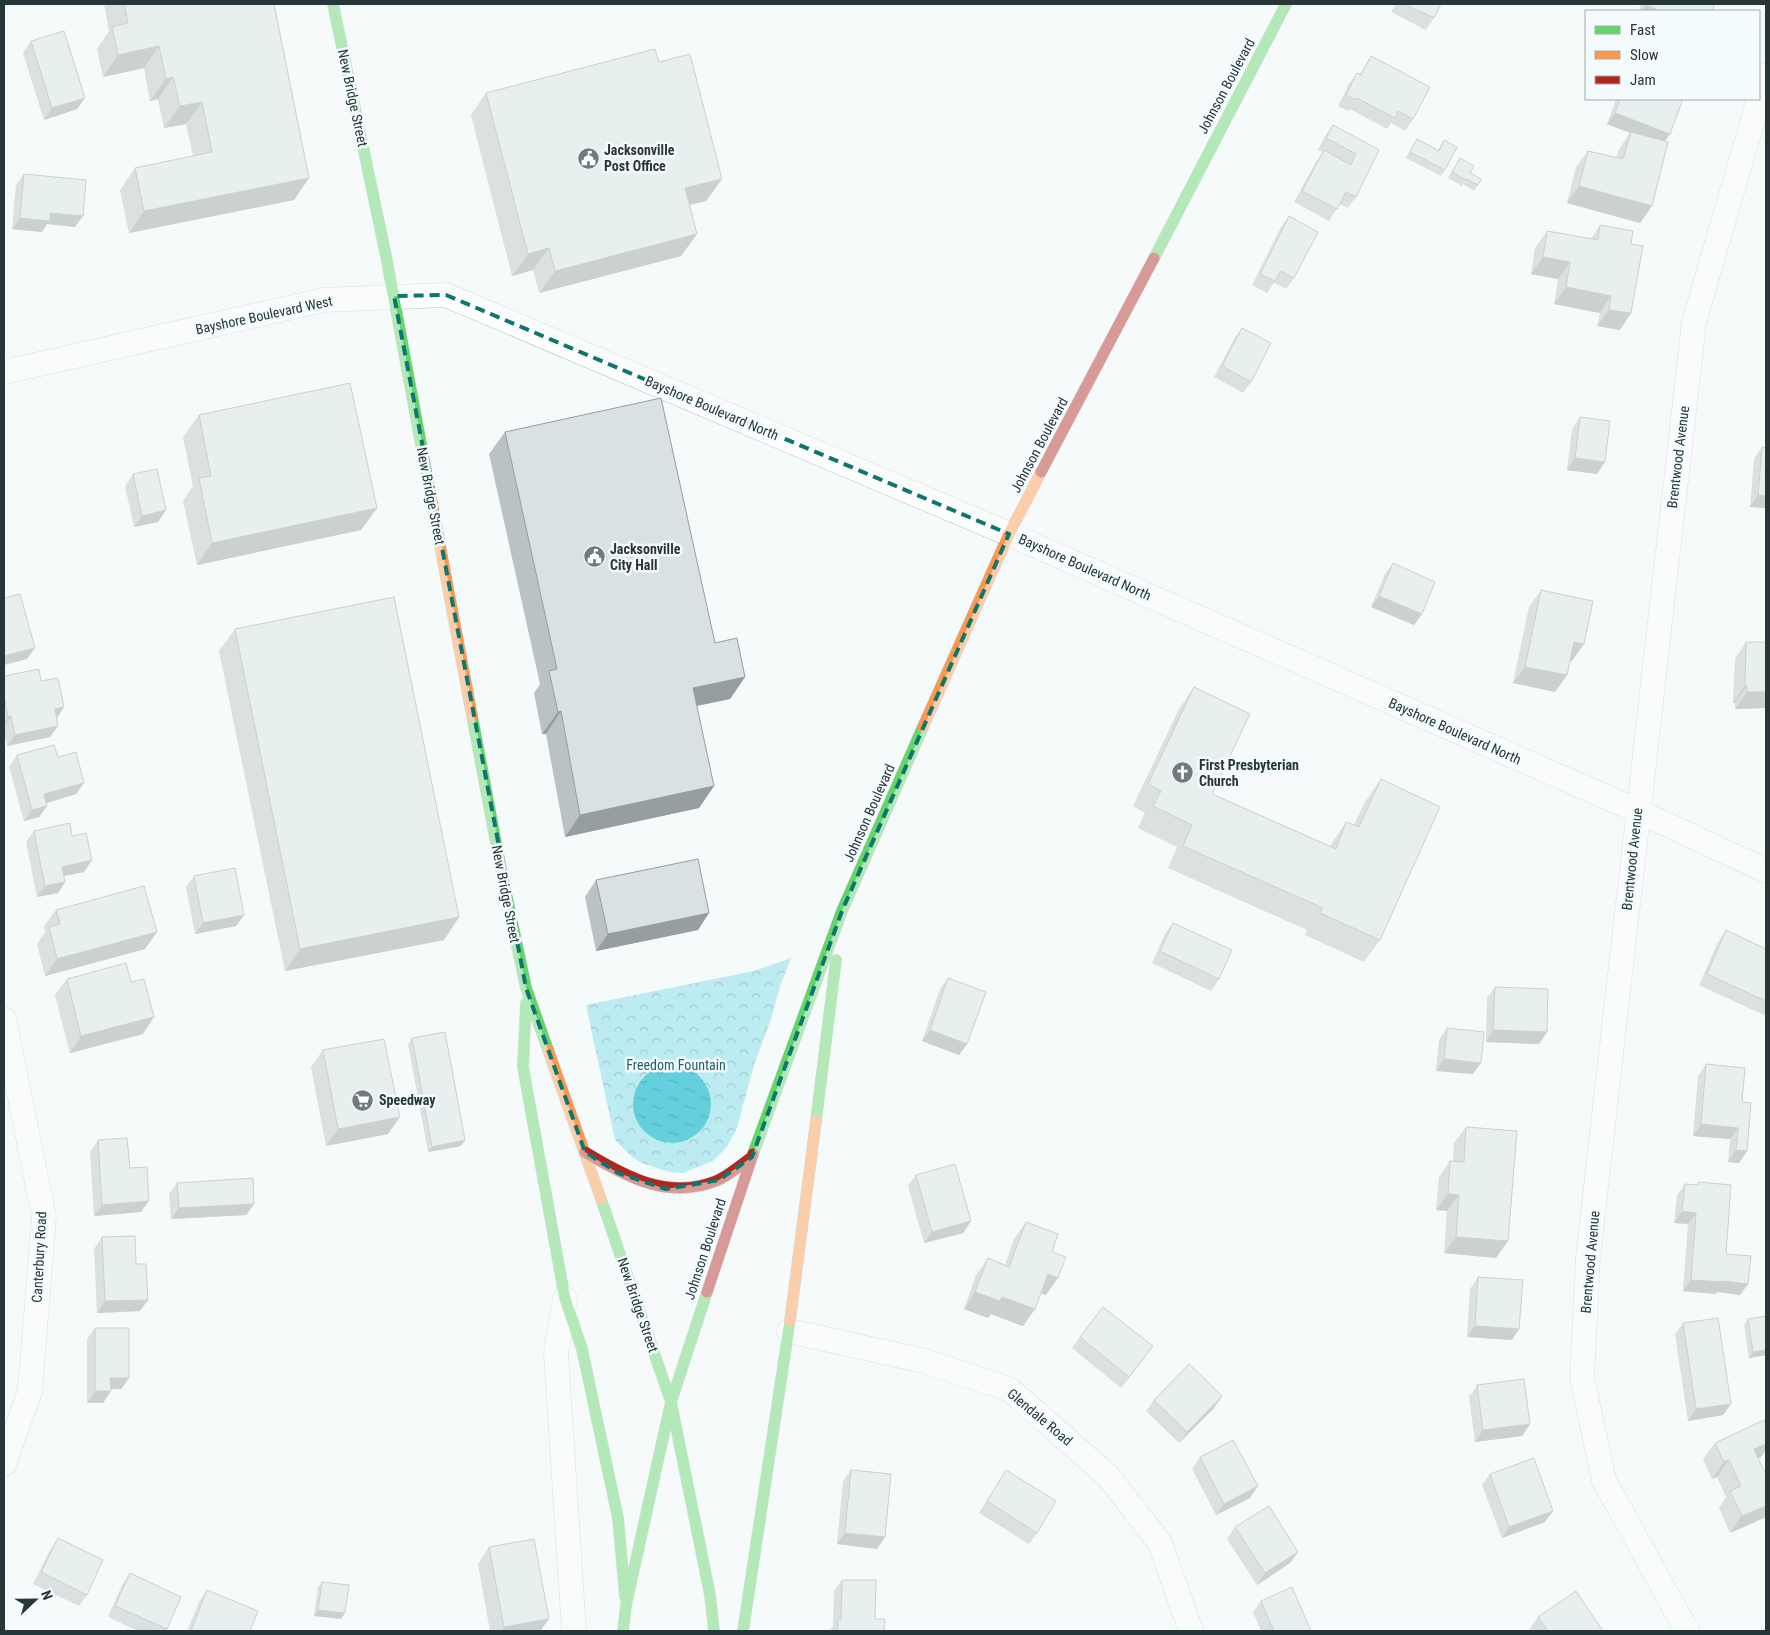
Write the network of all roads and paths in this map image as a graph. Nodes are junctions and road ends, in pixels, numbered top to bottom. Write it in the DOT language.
graph roads {
  1 [pos="333,4"];
  2 [pos="1286,4"];
  3 [pos="1766,75"];
  4 [pos="1760,96"];
  5 [pos="1759,100"];
  6 [pos="394,296"];
  7 [pos="4,372"];
  8 [pos="1009,534"];
  9 [pos="1638,812"];
  10 [pos="1766,871"];
  11 [pos="842,911"];
  12 [pos="526,988"];
  13 [pos="4,1018"];
  14 [pos="585,1152"];
  15 [pos="752,1157"];
  16 [pos="565,1299"];
  17 [pos="789,1331"];
  18 [pos="671,1402"];
  19 [pos="4,1464"];
  20 [pos="626,1605"];
  21 [pos="574,1631"];
  22 [pos="622,1631"];
  23 [pos="714,1631"];
  24 [pos="743,1631"];
  25 [pos="1191,1631"];
  26 [pos="1687,1631"];
  1 -- 6 [label="main road, New Bridge Street"];
  2 -- 8 [label="main road, Johnson Boulevard"];
  3 -- 4 [label="street, Brentwood Avenue"];
  5 -- 9 [label="street, Brentwood Avenue"];
  6 -- 7 [label="street, Bayshore Boulevard West"];
  6 -- 8 [label="street, Bayshore Boulevard North"];
  6 -- 12 [label="main road, New Bridge Street"];
  8 -- 9 [label="street, Bayshore Boulevard North"];
  8 -- 11 [label="main road, Johnson Boulevard"];
  9 -- 10 [label="street, Bayshore Boulevard North"];
  9 -- 26 [label="street, Brentwood Avenue"];
  11 -- 15 [label="main road, Johnson Boulevard"];
  11 -- 17 [label="main road, Johnson Boulevard"];
  12 -- 14 [label="main road, New Bridge Street"];
  12 -- 16 [label="main road, New Bridge Street"];
  13 -- 19 [label="street, Canterbury Road"];
  14 -- 15 [label="main road"];
  14 -- 18 [label="main road, New Bridge Street"];
  15 -- 18 [label="main road, Johnson Boulevard"];
  16 -- 20 [label="main road, New Bridge Street"];
  16 -- 21 [label="street, New Bridge Street"];
  17 -- 24 [label="main road, Johnson Boulevard"];
  17 -- 25 [label="street, Glendale Road"];
  18 -- 20 [label="main road, Johnson Boulevard"];
  18 -- 23 [label="main road, New Bridge Street"];
  20 -- 22 [label="main road"];
}
